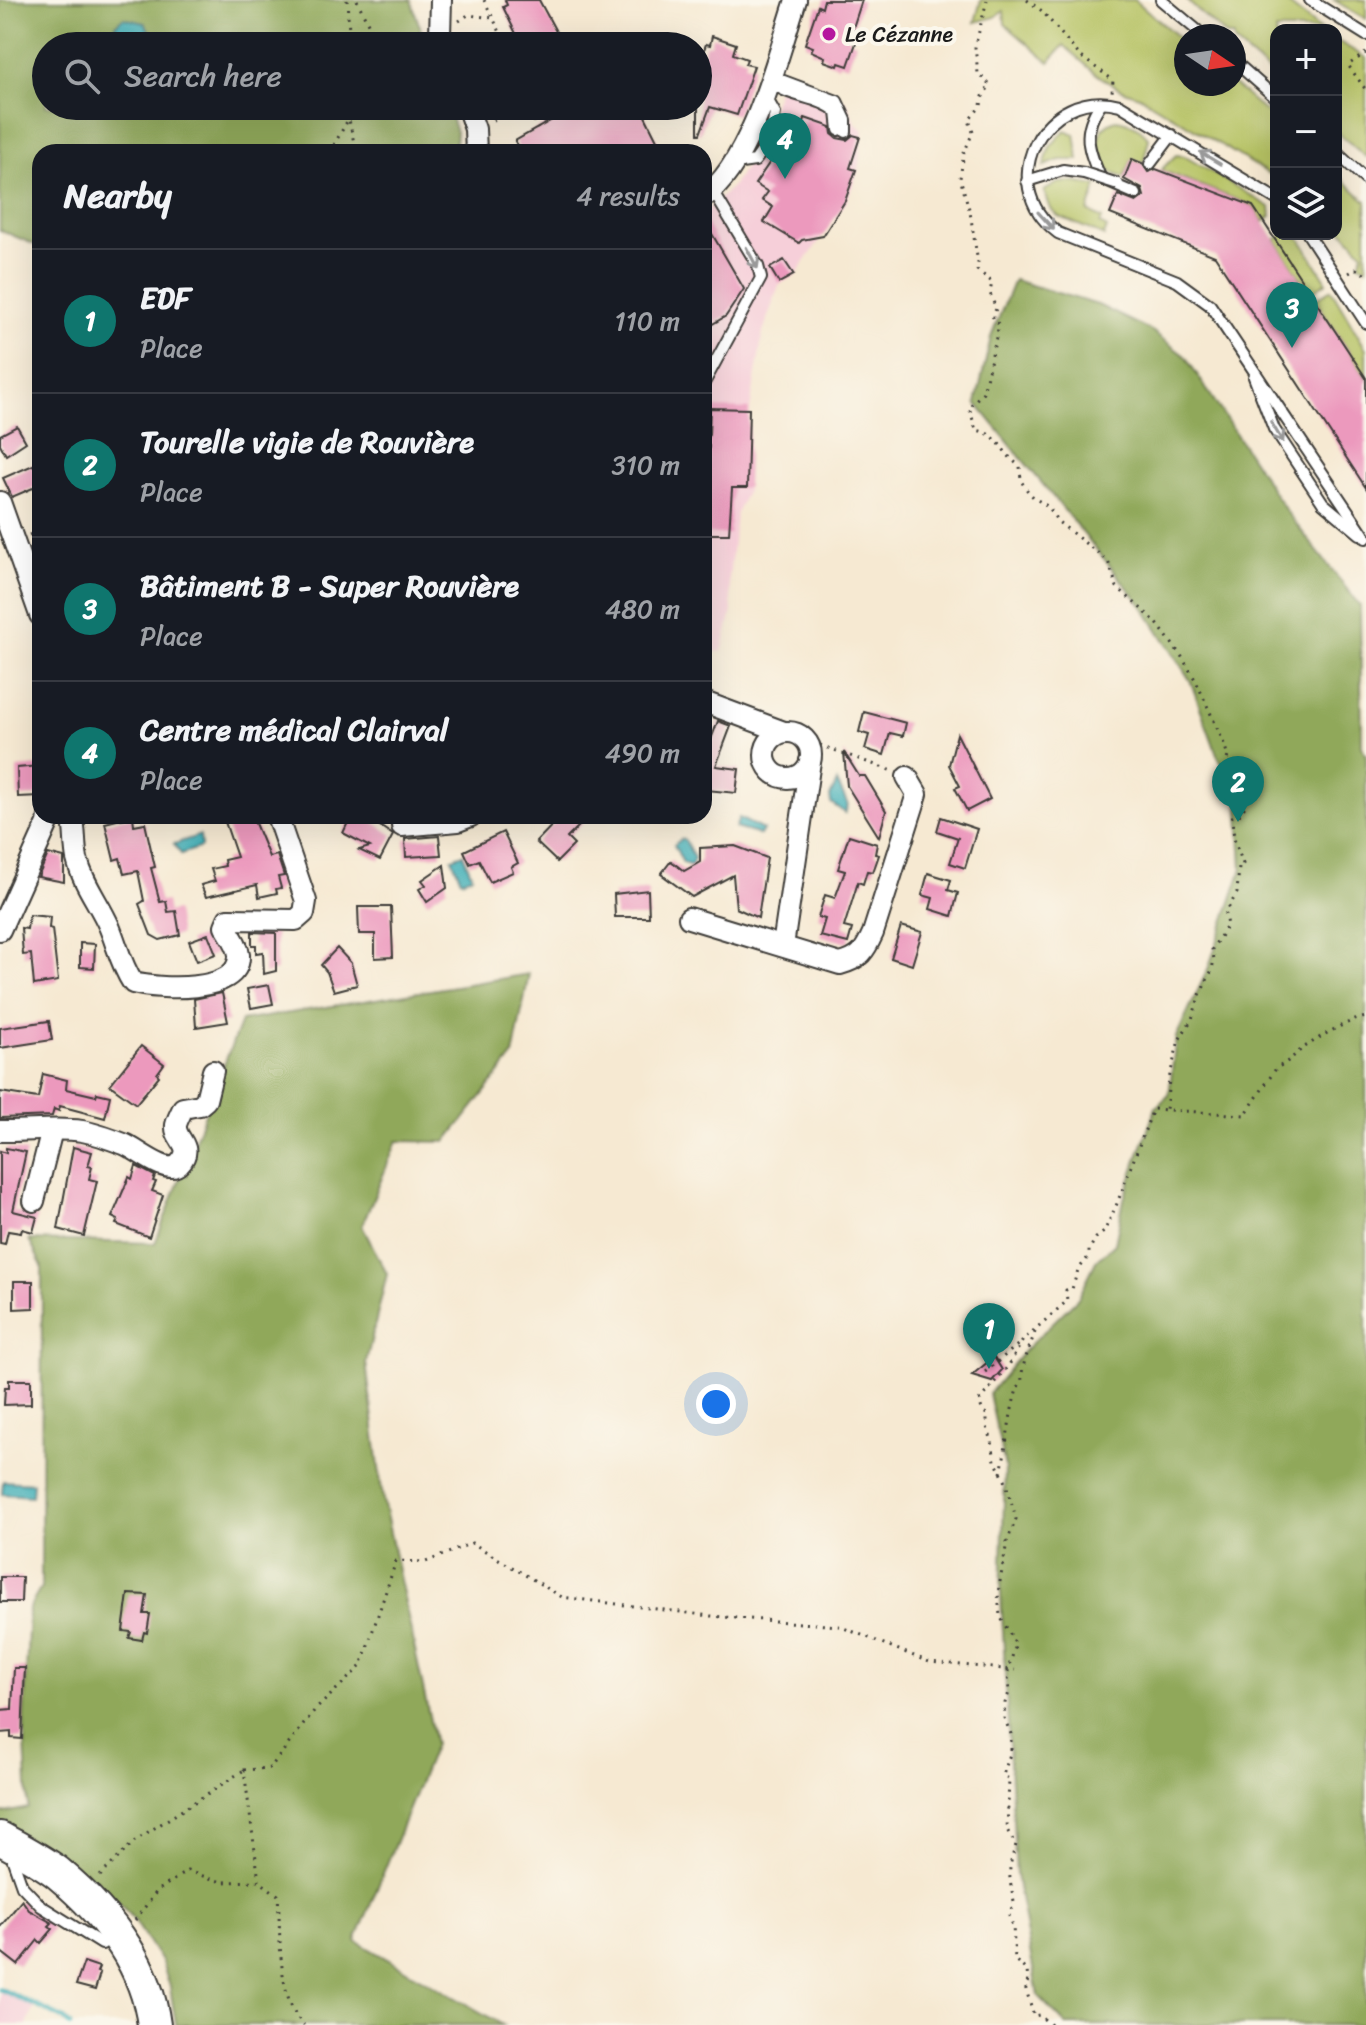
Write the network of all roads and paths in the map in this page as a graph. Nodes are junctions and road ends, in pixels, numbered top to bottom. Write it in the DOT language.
graph roads {
  1 [pos="347,0"];
  2 [pos="357,0"];
  3 [pos="441,0"];
  4 [pos="484,0"];
  5 [pos="796,0"];
  6 [pos="987,0"];
  7 [pos="1027,0"];
  8 [pos="1161,0"];
  9 [pos="1310,0"];
  10 [pos="493,18"];
  11 [pos="1190,24"];
  12 [pos="349,32"];
  13 [pos="373,32"];
  14 [pos="441,32"];
  15 [pos="450,32"];
  16 [pos="500,32"];
  17 [pos="1366,35"];
  18 [pos="1366,53"];
  19 [pos="1246,72"];
  20 [pos="766,87"];
  21 [pos="1366,90"];
  22 [pos="1274,96"];
  23 [pos="1106,103"];
  24 [pos="348,120"];
  25 [pos="349,120"];
  26 [pos="472,120"];
  27 [pos="495,120"];
  28 [pos="533,120"];
  29 [pos="475,129"];
  30 [pos="538,129"];
  31 [pos="842,131"];
  32 [pos="1172,135"];
  33 [pos="334,144"];
  34 [pos="354,144"];
  35 [pos="476,144"];
  36 [pos="1342,158"];
  37 [pos="1150,164"];
  38 [pos="1366,180"];
  39 [pos="1027,181"];
  40 [pos="1118,184"];
  41 [pos="712,189"];
  42 [pos="1136,194"];
  43 [pos="1270,195"];
  44 [pos="712,200"];
  45 [pos="1312,240"];
  46 [pos="1356,269"];
  47 [pos="1366,275"];
  48 [pos="1366,323"];
  49 [pos="1248,360"];
  50 [pos="712,368"];
  51 [pos="0,502"];
  52 [pos="1366,538"];
  53 [pos="32,592"];
  54 [pos="712,705"];
  55 [pos="784,732"];
  56 [pos="826,747"];
  57 [pos="810,761"];
  58 [pos="907,777"];
  59 [pos="48,824"];
  60 [pos="74,824"];
  61 [pos="280,824"];
  62 [pos="424,824"];
  63 [pos="402,826"];
  64 [pos="689,918"];
  65 [pos="0,930"];
  66 [pos="783,946"];
  67 [pos="1366,1017"];
  68 [pos="213,1071"];
  69 [pos="1166,1110"];
  70 [pos="52,1130"];
  71 [pos="0,1131"];
  72 [pos="34,1201"];
  73 [pos="1037,1328"];
  74 [pos="1023,1340"];
  75 [pos="985,1372"];
  76 [pos="1001,1474"];
  77 [pos="1008,1669"];
  78 [pos="1015,1670"];
  79 [pos="244,1770"];
  80 [pos="4,1840"];
  81 [pos="259,1881"];
  82 [pos="81,1895"];
  83 [pos="111,1941"];
  84 [pos="154,2025"];
  85 [pos="304,2025"];
  86 [pos="1051,2025"];
  1 -- 12 [label="path"];
  2 -- 13 [label="path"];
  3 -- 14 [label="street"];
  4 -- 10 [label="path"];
  5 -- 20 [label="street"];
  6 -- 69 [label="path"];
  7 -- 23 [label="path"];
  8 -- 11 [label="lane"];
  9 -- 17 [label="lane"];
  10 -- 15 [label="path"];
  10 -- 16 [label="path"];
  18 -- 21 [label="path"];
  19 -- 22 [label="lane"];
  20 -- 31 [label="lane"];
  20 -- 41 [label="street"];
  23 -- 32 [label="lane"];
  23 -- 39 [label="lane"];
  23 -- 42 [label="lane"];
  24 -- 33 [label="path"];
  25 -- 34 [label="path"];
  26 -- 29 [label="street"];
  27 -- 29 [label="path"];
  28 -- 30 [label="path"];
  29 -- 35 [label="street"];
  32 -- 37 [label="lane"];
  43 -- 32 [label="lane, one-way"];
  36 -- 38 [label="lane"];
  39 -- 40 [label="lane, bridge"];
  39 -- 49 [label="lane, one-way"];
  44 -- 50 [label="lane, one-way"];
  45 -- 48 [label="lane"];
  46 -- 47 [label="path"];
  49 -- 52 [label="lane"];
  49 -- 52 [label="lane, one-way"];
  51 -- 53 [label="street"];
  54 -- 55 [label="street"];
  55 -- 57 [label="street"];
  55 -- 57 [label="street"];
  56 -- 58 [label="path"];
  57 -- 66 [label="street"];
  58 -- 66 [label="street"];
  59 -- 65 [label="street"];
  60 -- 61 [label="street"];
  62 -- 63 [label="street"];
  64 -- 66 [label="street"];
  67 -- 69 [label="path"];
  68 -- 70 [label="street"];
  69 -- 73 [label="path"];
  70 -- 71 [label="street"];
  70 -- 72 [label="street"];
  73 -- 74 [label="path"];
  73 -- 76 [label="path"];
  74 -- 75 [label="path"];
  74 -- 76 [label="path"];
  76 -- 77 [label="path"];
  77 -- 78 [label="path"];
  77 -- 79 [label="path"];
  77 -- 86 [label="path"];
  79 -- 81 [label="path"];
  79 -- 82 [label="path"];
  80 -- 82 [label="main road"];
  80 -- 83 [label="lane"];
  81 -- 83 [label="path"];
  81 -- 85 [label="path"];
  82 -- 83 [label="main road"];
  83 -- 84 [label="main road"];
}
